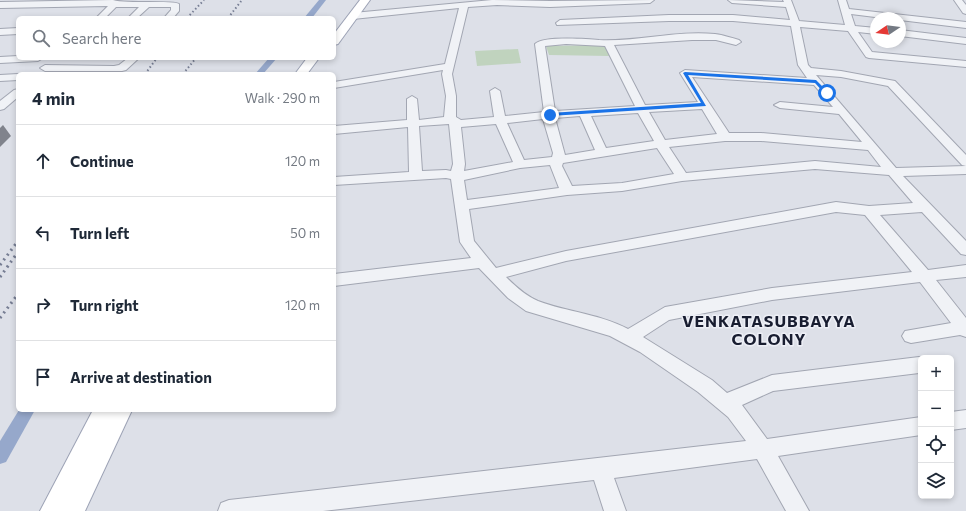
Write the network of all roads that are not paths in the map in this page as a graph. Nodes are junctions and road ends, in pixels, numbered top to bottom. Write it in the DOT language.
graph roads {
  1 [pos="357,0"];
  2 [pos="365,0"];
  3 [pos="650,0"];
  4 [pos="842,0"];
  5 [pos="958,0"];
  6 [pos="512,1"];
  7 [pos="614,1"];
  8 [pos="111,2"];
  9 [pos="168,2"];
  10 [pos="788,2"];
  11 [pos="147,5"];
  12 [pos="464,5"];
  13 [pos="0,6"];
  14 [pos="553,11"];
  15 [pos="846,11"];
  16 [pos="966,11"];
  17 [pos="101,16"];
  18 [pos="134,16"];
  19 [pos="170,16"];
  20 [pos="353,16"];
  21 [pos="733,18"];
  22 [pos="795,25"];
  23 [pos="966,25"];
  24 [pos="336,28"];
  25 [pos="851,29"];
  26 [pos="16,31"];
  27 [pos="870,31"];
  28 [pos="0,32"];
  29 [pos="906,34"];
  30 [pos="336,39"];
  31 [pos="966,40"];
  32 [pos="566,41"];
  33 [pos="736,42"];
  34 [pos="608,43"];
  35 [pos="737,53"];
  36 [pos="16,59"];
  37 [pos="0,60"];
  38 [pos="54,60"];
  39 [pos="84,60"];
  40 [pos="132,60"];
  41 [pos="312,60"];
  42 [pos="321,60"];
  43 [pos="966,64"];
  44 [pos="449,66"];
  45 [pos="42,71"];
  46 [pos="73,71"];
  47 [pos="807,71"];
  48 [pos="302,72"];
  49 [pos="312,72"];
  50 [pos="0,78"];
  51 [pos="16,78"];
  52 [pos="816,82"];
  53 [pos="336,85"];
  54 [pos="495,91"];
  55 [pos="16,93"];
  56 [pos="412,99"];
  57 [pos="3,103"];
  58 [pos="705,105"];
  59 [pos="780,105"];
  60 [pos="640,108"];
  61 [pos="842,111"];
  62 [pos="584,112"];
  63 [pos="550,115"];
  64 [pos="500,120"];
  65 [pos="452,122"];
  66 [pos="414,123"];
  67 [pos="336,130"];
  68 [pos="725,137"];
  69 [pos="660,144"];
  70 [pos="872,147"];
  71 [pos="602,153"];
  72 [pos="556,160"];
  73 [pos="966,162"];
  74 [pos="520,164"];
  75 [pos="966,170"];
  76 [pos="893,172"];
  77 [pos="416,176"];
  78 [pos="457,177"];
  79 [pos="682,177"];
  80 [pos="336,181"];
  81 [pos="567,191"];
  82 [pos="461,205"];
  83 [pos="925,207"];
  84 [pos="869,211"];
  85 [pos="966,250"];
  86 [pos="488,268"];
  87 [pos="966,271"];
  88 [pos="924,277"];
  89 [pos="336,280"];
  90 [pos="965,328"];
  91 [pos="911,336"];
  92 [pos="628,337"];
  93 [pos="918,365"];
  94 [pos="725,404"];
  95 [pos="104,412"];
  96 [pos="120,412"];
  97 [pos="966,419"];
  98 [pos="954,421"];
  99 [pos="918,426"];
  100 [pos="762,449"];
  101 [pos="600,469"];
  102 [pos="324,506"];
  103 [pos="53,511"];
  104 [pos="71,511"];
  105 [pos="229,511"];
  106 [pos="614,511"];
  107 [pos="798,511"];
  1 -- 24 [label="main road"];
  2 -- 20 [label="main road"];
  3 -- 7 [label="street"];
  4 -- 15 [label="street"];
  5 -- 16 [label="street"];
  6 -- 12 [label="street"];
  6 -- 14 [label="street"];
  7 -- 14 [label="street"];
  8 -- 11 [label="street"];
  8 -- 13 [label="street"];
  8 -- 17 [label="street"];
  9 -- 11 [label="street"];
  9 -- 19 [label="street"];
  10 -- 21 [label="street"];
  10 -- 22 [label="street"];
  11 -- 18 [label="street"];
  12 -- 20 [label="street"];
  12 -- 44 [label="street"];
  14 -- 21 [label="street"];
  14 -- 32 [label="street"];
  15 -- 23 [label="street"];
  15 -- 25 [label="street"];
  20 -- 30 [label="main road"];
  21 -- 22 [label="street"];
  21 -- 33 [label="street"];
  22 -- 25 [label="street"];
  22 -- 47 [label="street"];
  25 -- 27 [label="street"];
  25 -- 43 [label="street"];
  26 -- 28 [label="street"];
  29 -- 31 [label="street"];
  32 -- 34 [label="street"];
  32 -- 63 [label="street"];
  33 -- 34 [label="street"];
  33 -- 35 [label="street"];
  34 -- 60 [label="street"];
  36 -- 37 [label="street"];
  38 -- 45 [label="street"];
  39 -- 46 [label="street"];
  40 -- 46 [label="street"];
  41 -- 48 [label="main road"];
  42 -- 49 [label="main road"];
  44 -- 53 [label="street"];
  44 -- 65 [label="street"];
  45 -- 46 [label="street"];
  47 -- 52 [label="street"];
  47 -- 73 [label="street"];
  50 -- 51 [label="street"];
  52 -- 58 [label="street"];
  52 -- 61 [label="street"];
  54 -- 64 [label="street"];
  55 -- 57 [label="street"];
  56 -- 66 [label="street"];
  58 -- 60 [label="street"];
  58 -- 68 [label="street"];
  59 -- 61 [label="street"];
  60 -- 62 [label="street"];
  60 -- 69 [label="street"];
  61 -- 70 [label="street"];
  62 -- 63 [label="street"];
  62 -- 71 [label="street"];
  63 -- 64 [label="street"];
  63 -- 72 [label="street"];
  64 -- 65 [label="street"];
  64 -- 74 [label="street"];
  65 -- 66 [label="street"];
  65 -- 78 [label="street"];
  66 -- 67 [label="street"];
  66 -- 77 [label="street"];
  68 -- 69 [label="street"];
  68 -- 70 [label="street"];
  69 -- 71 [label="street"];
  69 -- 79 [label="street"];
  70 -- 76 [label="street"];
  71 -- 72 [label="street"];
  72 -- 74 [label="street"];
  72 -- 81 [label="street"];
  74 -- 78 [label="street"];
  75 -- 76 [label="street"];
  76 -- 79 [label="street"];
  76 -- 83 [label="street"];
  77 -- 78 [label="street"];
  77 -- 80 [label="street"];
  78 -- 82 [label="street"];
  79 -- 81 [label="street"];
  81 -- 82 [label="street"];
  82 -- 86 [label="street"];
  83 -- 84 [label="street"];
  83 -- 85 [label="street"];
  84 -- 86 [label="street"];
  84 -- 88 [label="street"];
  86 -- 89 [label="street"];
  86 -- 92 [label="street"];
  87 -- 88 [label="street"];
  88 -- 90 [label="street"];
  88 -- 92 [label="street"];
  90 -- 91 [label="street"];
  92 -- 94 [label="street"];
  93 -- 94 [label="street"];
  94 -- 100 [label="street"];
  95 -- 103 [label="main road"];
  96 -- 104 [label="main road"];
  97 -- 98 [label="street"];
  99 -- 100 [label="street"];
  100 -- 101 [label="street"];
  100 -- 107 [label="street"];
  101 -- 102 [label="street"];
  101 -- 106 [label="street"];
  102 -- 105 [label="street"];
}
